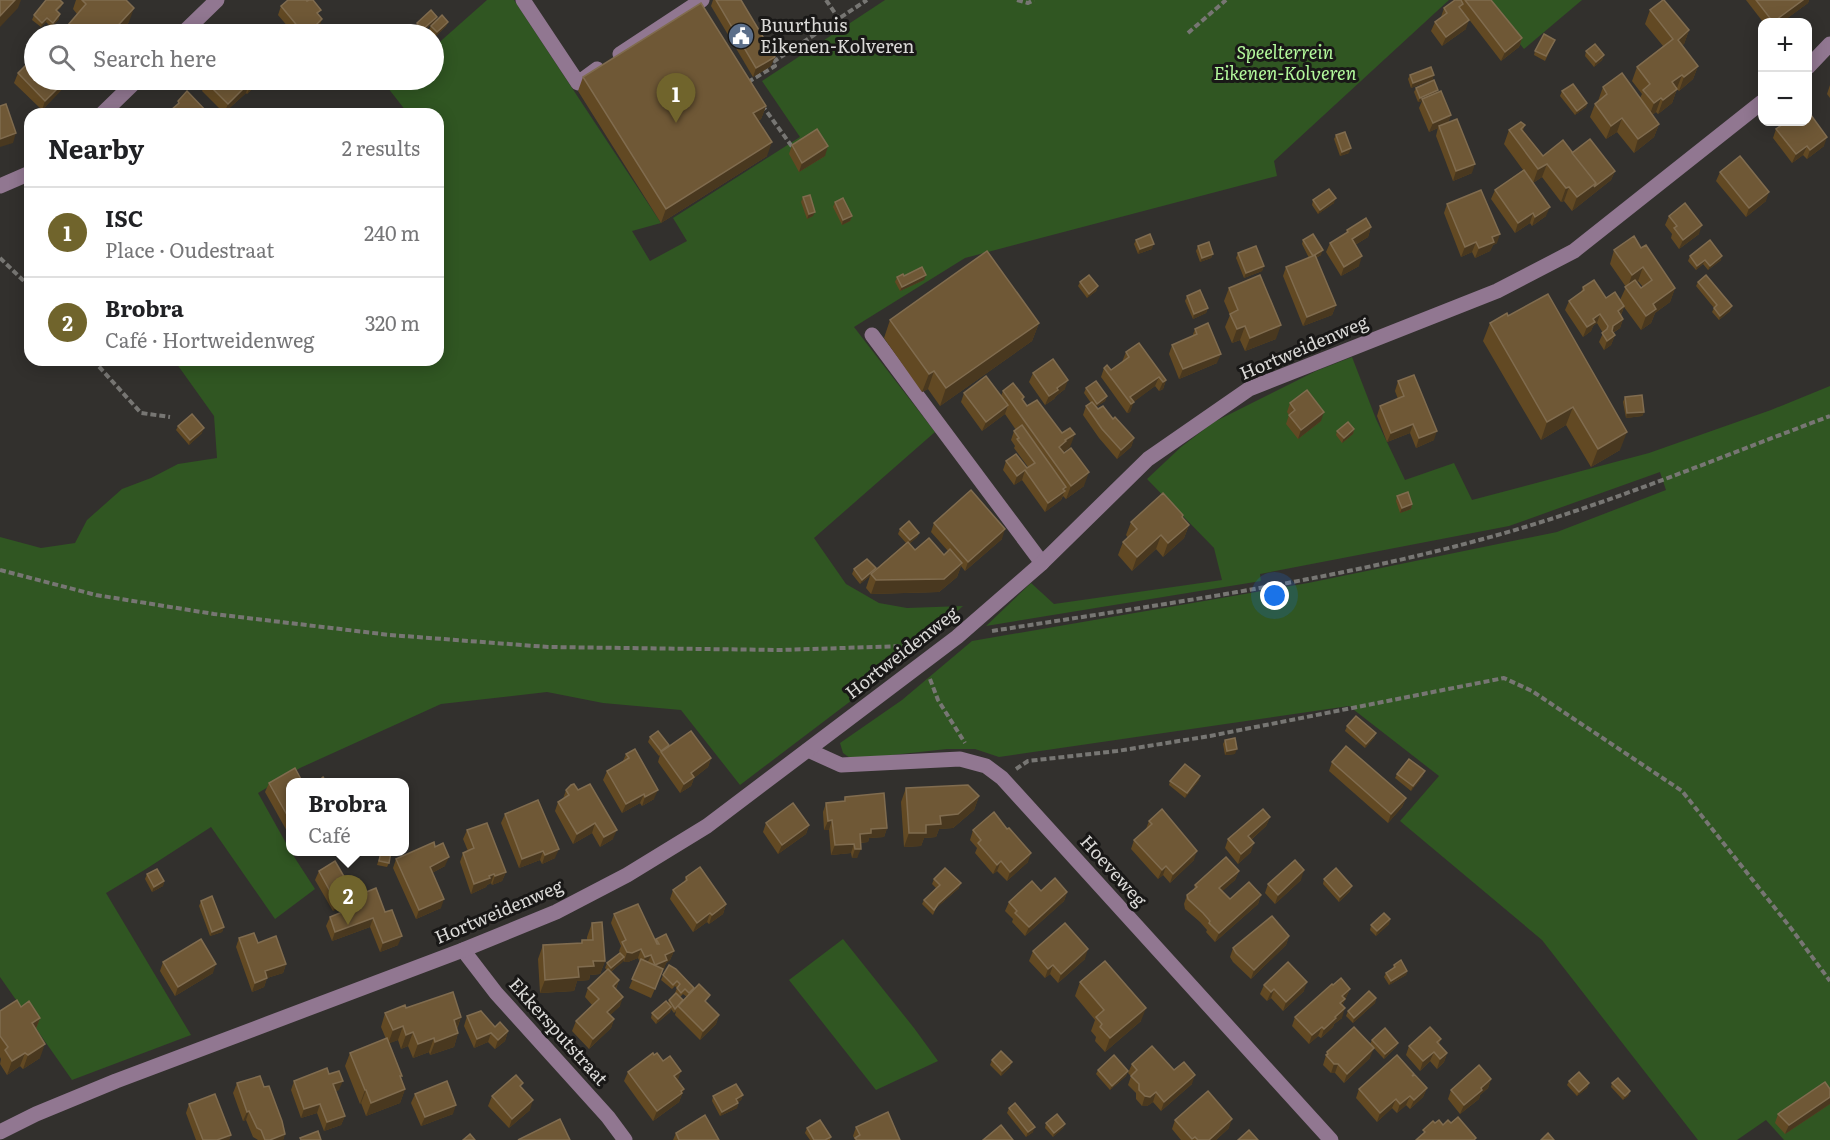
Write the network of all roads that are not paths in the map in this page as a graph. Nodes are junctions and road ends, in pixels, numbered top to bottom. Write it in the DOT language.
graph roads {
  1 [pos="217,0"];
  2 [pos="523,0"];
  3 [pos="702,5"];
  4 [pos="192,24"];
  5 [pos="1830,44"];
  6 [pos="1812,63"];
  7 [pos="127,90"];
  8 [pos="1758,105"];
  9 [pos="108,108"];
  10 [pos="24,176"];
  11 [pos="0,186"];
  12 [pos="872,335"];
  13 [pos="1042,563"];
  14 [pos="808,750"];
  15 [pos="463,950"];
  16 [pos="0,1131"];
  17 [pos="625,1140"];
  18 [pos="1331,1140"];
  1 -- 4 [label="street"];
  2 -- 3 [label="street"];
  5 -- 6 [label="street"];
  7 -- 9 [label="street"];
  8 -- 13 [label="street, Hortweidenweg"];
  10 -- 11 [label="street"];
  12 -- 13 [label="street"];
  13 -- 14 [label="street, Hortweidenweg"];
  14 -- 15 [label="street, Hortweidenweg"];
  14 -- 18 [label="street, Hoeveweg"];
  15 -- 16 [label="street, Hortweidenweg"];
  15 -- 17 [label="street, Ekkersputstraat"];
}
